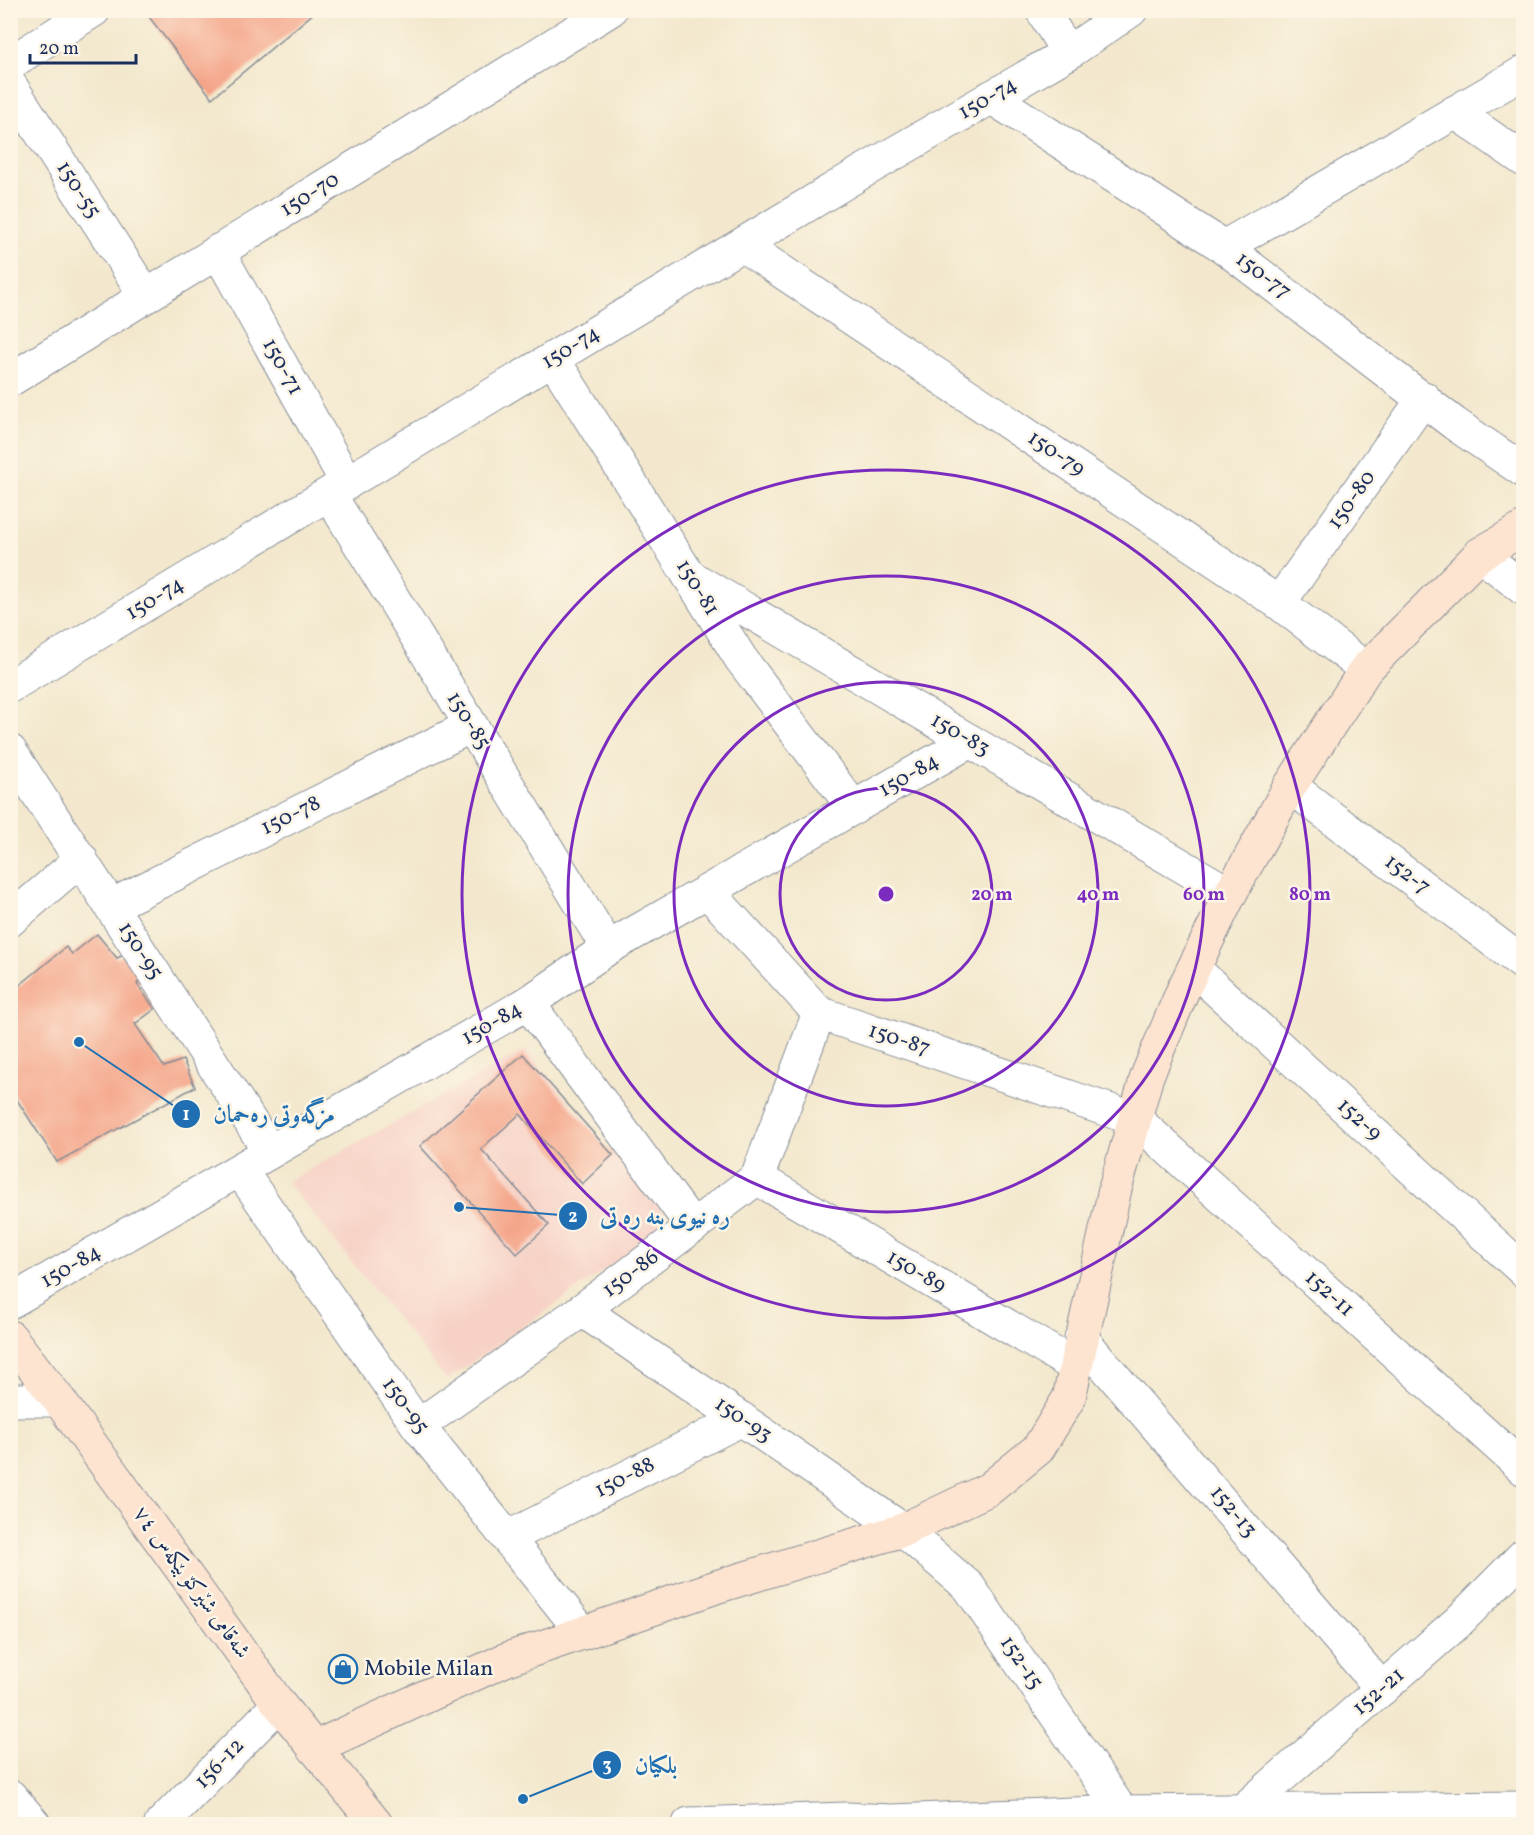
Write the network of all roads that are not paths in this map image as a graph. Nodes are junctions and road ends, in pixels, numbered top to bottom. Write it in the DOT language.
graph roads {
  1 [pos="94,10"];
  2 [pos="610,10"];
  3 [pos="1042,10"];
  4 [pos="1131,10"];
  5 [pos="1068,53"];
  6 [pos="10,63"];
  7 [pos="1524,72"];
  8 [pos="10,85"];
  9 [pos="991,98"];
  10 [pos="1455,112"];
  11 [pos="1524,160"];
  12 [pos="742,245"];
  13 [pos="1224,247"];
  14 [pos="218,251"];
  15 [pos="146,296"];
  16 [pos="553,359"];
  17 [pos="10,380"];
  18 [pos="1424,398"];
  19 [pos="1524,471"];
  20 [pos="338,488"];
  21 [pos="1524,528"];
  22 [pos="1480,554"];
  23 [pos="689,576"];
  24 [pos="1524,589"];
  25 [pos="1279,603"];
  26 [pos="1366,669"];
  27 [pos="10,686"];
  28 [pos="471,726"];
  29 [pos="970,741"];
  30 [pos="10,751"];
  31 [pos="1290,786"];
  32 [pos="854,808"];
  33 [pos="81,860"];
  34 [pos="709,893"];
  35 [pos="1230,894"];
  36 [pos="111,906"];
  37 [pos="10,920"];
  38 [pos="608,948"];
  39 [pos="1524,964"];
  40 [pos="1194,969"];
  41 [pos="528,1003"];
  42 [pos="819,1013"];
  43 [pos="1135,1119"];
  44 [pos="270,1152"];
  45 [pos="240,1170"];
  46 [pos="757,1179"];
  47 [pos="693,1227"];
  48 [pos="1524,1270"];
  49 [pos="10,1302"];
  50 [pos="582,1310"];
  51 [pos="10,1337"];
  52 [pos="1078,1352"];
  53 [pos="10,1400"];
  54 [pos="59,1400"];
  55 [pos="742,1419"];
  56 [pos="418,1426"];
  57 [pos="1524,1469"];
  58 [pos="903,1530"];
  59 [pos="507,1538"];
  60 [pos="1524,1555"];
  61 [pos="583,1633"];
  62 [pos="1382,1689"];
  63 [pos="279,1704"];
  64 [pos="314,1748"];
  65 [pos="10,1796"];
  66 [pos="1524,1808"];
  67 [pos="1122,1812"];
  68 [pos="1246,1818"];
  69 [pos="848,1822"];
  70 [pos="893,1823"];
  71 [pos="34,1824"];
  72 [pos="161,1824"];
  73 [pos="376,1824"];
  74 [pos="689,1824"];
  1 -- 6 [label="street"];
  2 -- 14 [label="street, 150-70"];
  3 -- 5 [label="street"];
  4 -- 5 [label="street, 150-74"];
  5 -- 9 [label="street, 150-74"];
  7 -- 10 [label="street"];
  8 -- 15 [label="street, 150-55"];
  9 -- 12 [label="street, 150-74"];
  9 -- 13 [label="street, 150-77"];
  10 -- 11 [label="street"];
  10 -- 13 [label="street"];
  12 -- 16 [label="street, 150-74"];
  12 -- 25 [label="street, 150-79"];
  13 -- 18 [label="street, 150-77"];
  14 -- 15 [label="street, 150-70"];
  14 -- 20 [label="street, 150-71"];
  15 -- 17 [label="street, 150-70"];
  16 -- 20 [label="street, 150-74"];
  16 -- 23 [label="street, 150-81"];
  18 -- 19 [label="street, 150-77"];
  18 -- 25 [label="street, 150-80"];
  20 -- 27 [label="street, 150-74"];
  20 -- 28 [label="street, 150-85"];
  21 -- 22 [label="street"];
  22 -- 24 [label="street"];
  22 -- 26 [label="street"];
  23 -- 29 [label="street, 150-83"];
  23 -- 32 [label="street, 150-81"];
  25 -- 26 [label="street, 150-79"];
  26 -- 31 [label="street"];
  28 -- 36 [label="street, 150-78"];
  28 -- 38 [label="street, 150-85"];
  29 -- 32 [label="street, 150-84"];
  29 -- 35 [label="street, 150-83"];
  30 -- 33 [label="street, 150-95"];
  31 -- 35 [label="street"];
  31 -- 39 [label="street, 152-7"];
  32 -- 34 [label="street, 150-84"];
  33 -- 36 [label="street, 150-95"];
  33 -- 37 [label="street"];
  34 -- 38 [label="street, 150-84"];
  34 -- 42 [label="street, 150-87"];
  35 -- 40 [label="street"];
  36 -- 44 [label="street, 150-95"];
  38 -- 41 [label="street, 150-84"];
  40 -- 43 [label="street"];
  40 -- 48 [label="street, 152-9"];
  41 -- 44 [label="street, 150-84"];
  41 -- 47 [label="street"];
  42 -- 43 [label="street, 150-87"];
  42 -- 46 [label="street"];
  43 -- 52 [label="street"];
  43 -- 57 [label="street, 152-11"];
  44 -- 45 [label="street, 150-84"];
  45 -- 49 [label="street, 150-84"];
  45 -- 56 [label="street, 150-95"];
  46 -- 47 [label="street, 150-86"];
  46 -- 52 [label="street, 150-89"];
  47 -- 50 [label="street, 150-86"];
  50 -- 55 [label="street, 150-93"];
  50 -- 56 [label="street, 150-86"];
  51 -- 54 [label="street, شەقامی شێرکۆ بێکەس ٧٤"];
  52 -- 58 [label="street"];
  52 -- 62 [label="street, 152-13"];
  53 -- 54 [label="street"];
  54 -- 63 [label="street, شەقامی شێرکۆ بێکەس ٧٤"];
  55 -- 58 [label="street, 150-93"];
  55 -- 59 [label="street, 150-88"];
  56 -- 59 [label="street, 150-95"];
  58 -- 61 [label="street"];
  58 -- 67 [label="street, 152-15"];
  59 -- 61 [label="street, 150-95"];
  60 -- 62 [label="street, 152-21"];
  61 -- 64 [label="street"];
  62 -- 68 [label="street, 152-21"];
  63 -- 64 [label="street, شەقامی شێرکۆ بێکەس ٧٤"];
  63 -- 72 [label="street, 156-12"];
  64 -- 73 [label="street, شەقامی شێرکۆ بێکەس ٧٤"];
  65 -- 71 [label="street"];
  66 -- 68 [label="street"];
  67 -- 68 [label="street"];
  67 -- 70 [label="street"];
  69 -- 70 [label="street"];
  69 -- 74 [label="street"];
}
